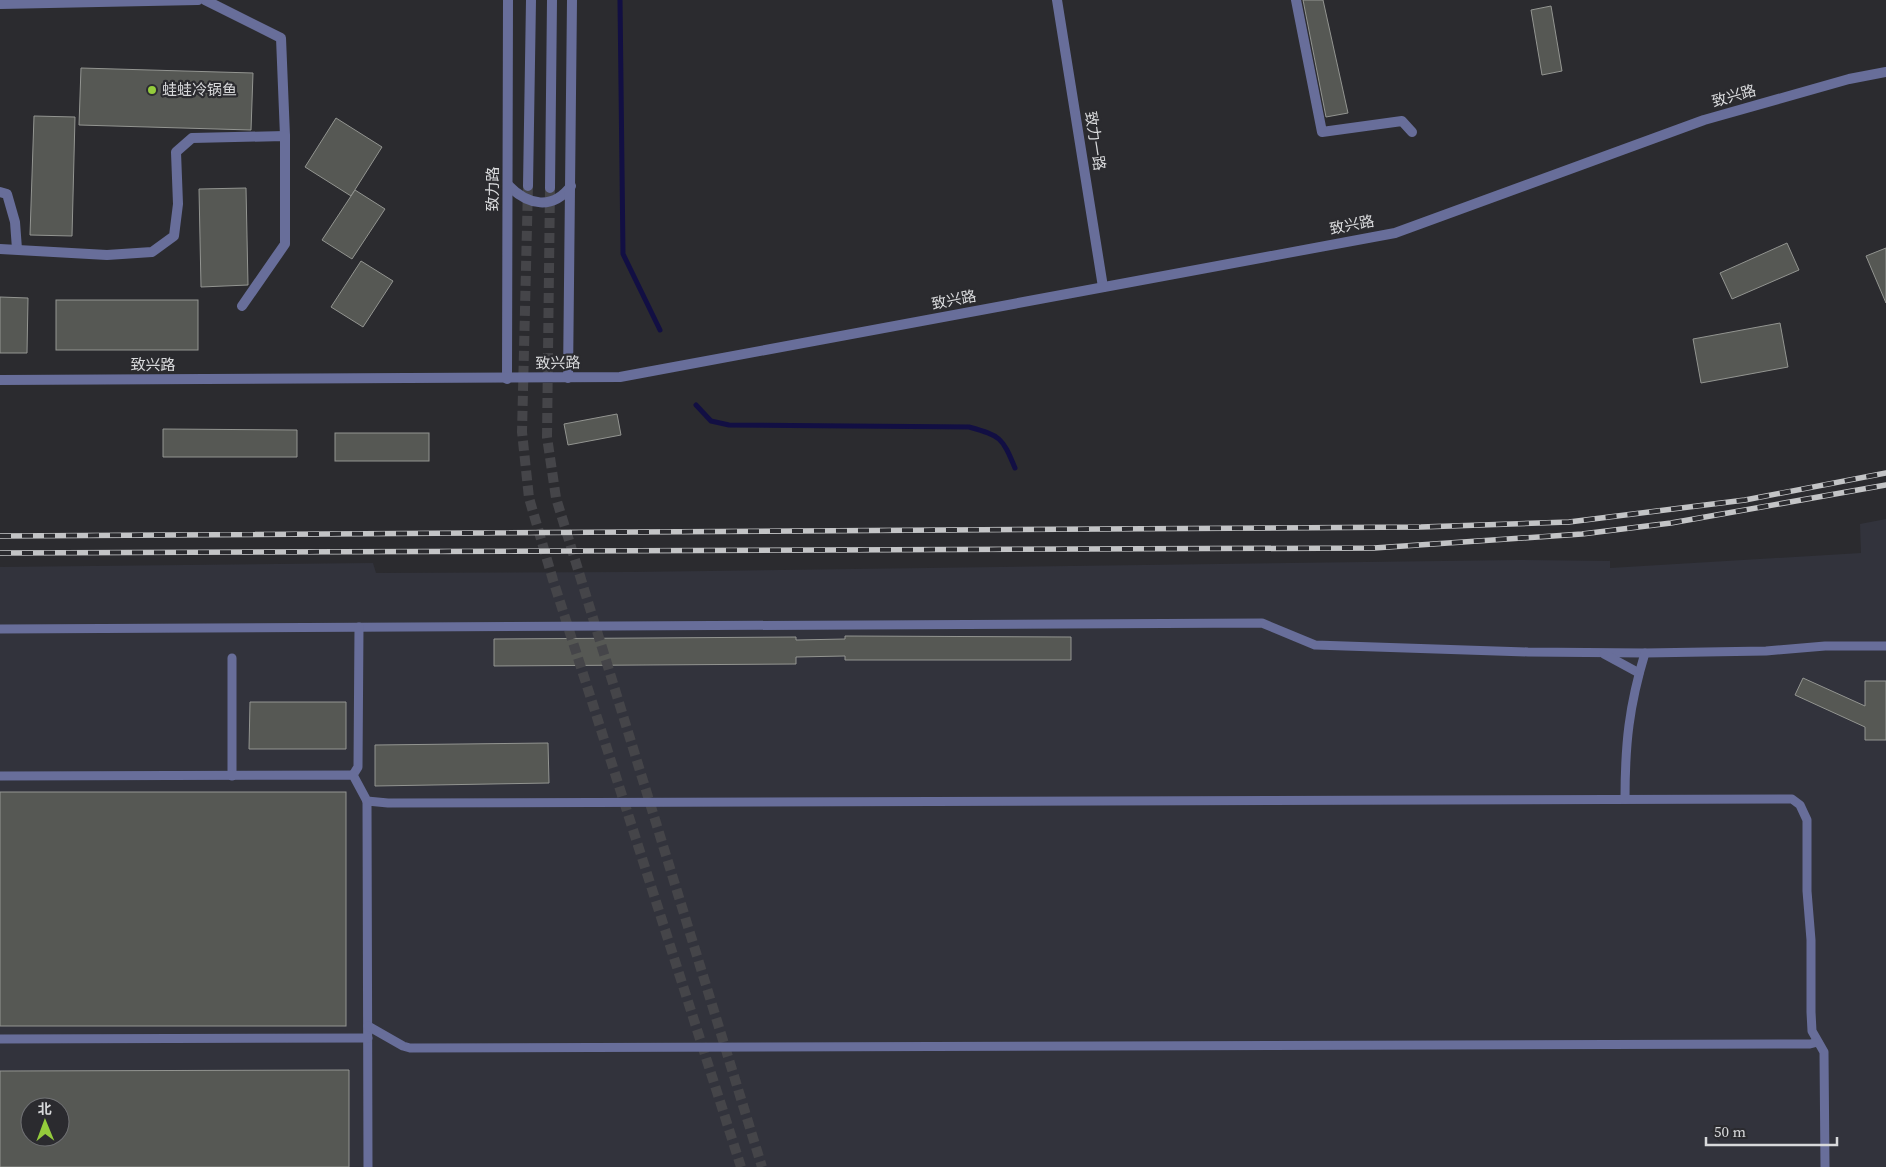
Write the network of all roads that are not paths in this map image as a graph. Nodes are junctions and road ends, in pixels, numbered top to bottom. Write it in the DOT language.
graph roads {
  1 [pos="198,0"];
  2 [pos="205,0"];
  3 [pos="508,0"];
  4 [pos="531,0"];
  5 [pos="552,0"];
  6 [pos="572,0"];
  7 [pos="1057,0"];
  8 [pos="1296,0"];
  9 [pos="0,4"];
  10 [pos="1886,72"];
  11 [pos="1412,132"];
  12 [pos="285,136"];
  13 [pos="508,185"];
  14 [pos="528,186"];
  15 [pos="571,186"];
  16 [pos="550,188"];
  17 [pos="0,192"];
  18 [pos="0,249"];
  19 [pos="17,249"];
  20 [pos="1103,287"];
  21 [pos="242,306"];
  22 [pos="568,378"];
  23 [pos="507,379"];
  24 [pos="0,380"];
  25 [pos="359,627"];
  26 [pos="0,629"];
  27 [pos="1886,646"];
  28 [pos="1601,652"];
  29 [pos="1645,653"];
  30 [pos="232,658"];
  31 [pos="1639,673"];
  32 [pos="0,776"];
  33 [pos="232,776"];
  34 [pos="353,776"];
  35 [pos="1625,799"];
  36 [pos="367,801"];
  37 [pos="368,1026"];
  38 [pos="0,1038"];
  39 [pos="368,1038"];
  40 [pos="1818,1042"];
  41 [pos="368,1167"];
  42 [pos="1825,1167"];
  1 -- 9 [label="street"];
  2 -- 12 [label="street"];
  3 -- 13 [label="street, 致力路"];
  4 -- 14 [label="street"];
  5 -- 16 [label="street"];
  6 -- 15 [label="street"];
  7 -- 20 [label="street, 致力一路"];
  8 -- 11 [label="street"];
  10 -- 20 [label="street, 致兴路"];
  12 -- 19 [label="street"];
  12 -- 21 [label="street"];
  13 -- 15 [label="street"];
  13 -- 23 [label="street, 致力路"];
  15 -- 22 [label="street"];
  17 -- 19 [label="street"];
  18 -- 19 [label="street"];
  20 -- 22 [label="street, 致兴路"];
  22 -- 23 [label="street, 致兴路"];
  23 -- 24 [label="street, 致兴路"];
  25 -- 26 [label="lane"];
  25 -- 28 [label="lane"];
  25 -- 34 [label="lane"];
  27 -- 29 [label="lane"];
  28 -- 29 [label="lane"];
  28 -- 31 [label="lane"];
  29 -- 31 [label="lane"];
  30 -- 33 [label="lane"];
  31 -- 35 [label="lane"];
  32 -- 33 [label="lane"];
  33 -- 34 [label="lane"];
  34 -- 36 [label="lane"];
  35 -- 36 [label="lane"];
  35 -- 40 [label="lane"];
  36 -- 37 [label="lane"];
  37 -- 39 [label="lane"];
  37 -- 40 [label="lane"];
  38 -- 39 [label="lane"];
  39 -- 41 [label="lane"];
  40 -- 42 [label="lane"];
}
